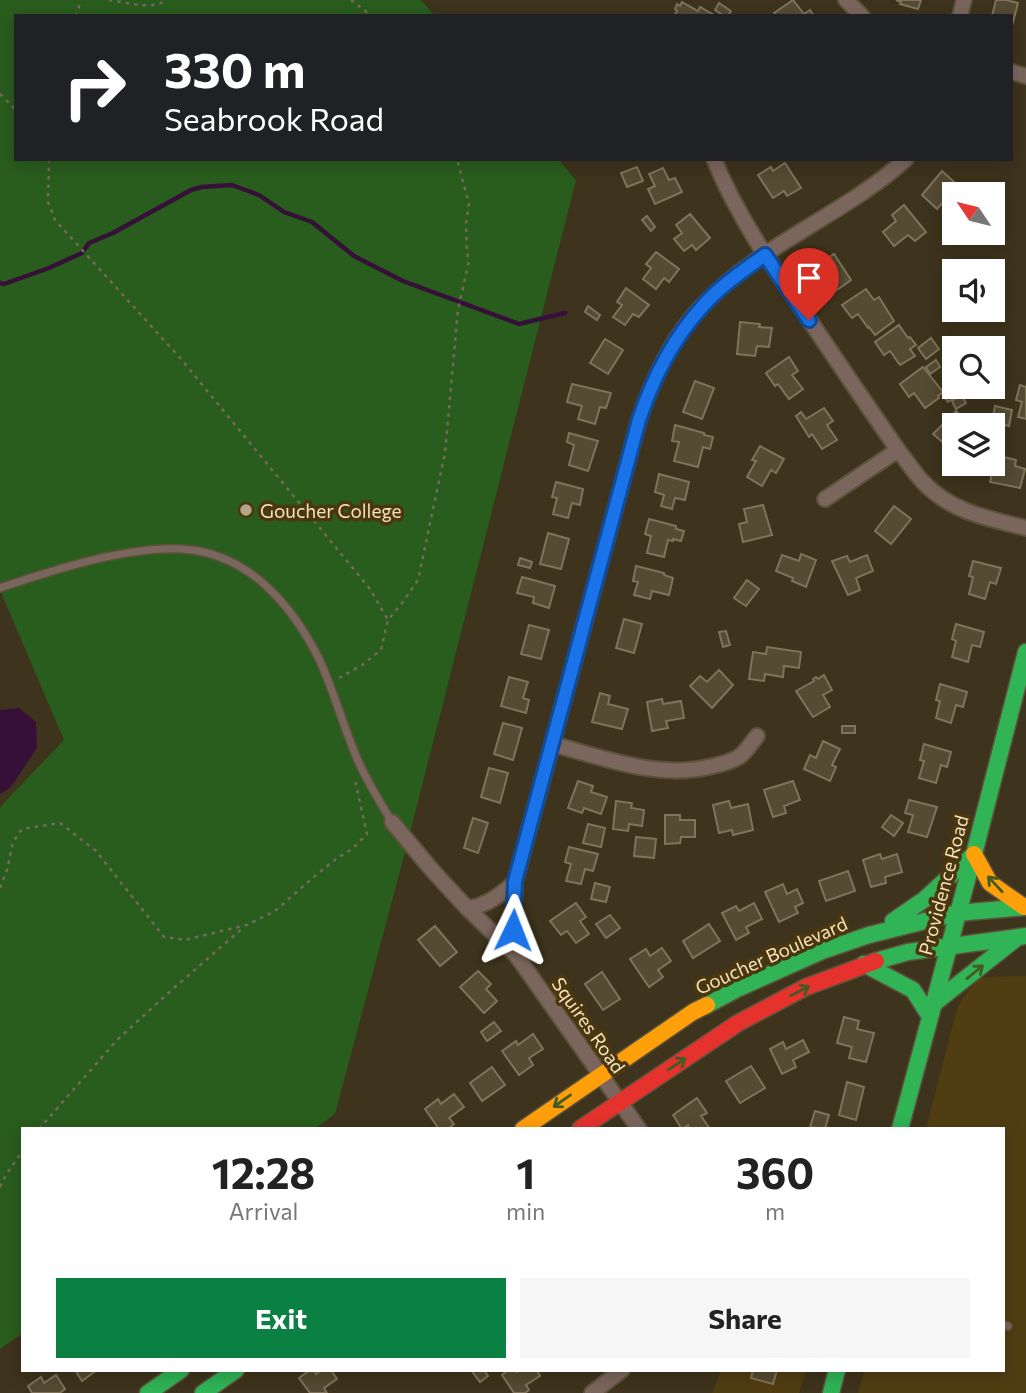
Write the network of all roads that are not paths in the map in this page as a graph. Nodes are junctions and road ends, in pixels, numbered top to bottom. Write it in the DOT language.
graph roads {
  1 [pos="846,0"];
  2 [pos="860,14"];
  3 [pos="715,161"];
  4 [pos="904,161"];
  5 [pos="765,255"];
  6 [pos="898,450"];
  7 [pos="825,499"];
  8 [pos="1026,528"];
  9 [pos="0,588"];
  10 [pos="1026,652"];
  11 [pos="757,736"];
  12 [pos="552,744"];
  13 [pos="392,822"];
  14 [pos="974,854"];
  15 [pos="515,881"];
  16 [pos="1025,907"];
  17 [pos="467,908"];
  18 [pos="957,914"];
  19 [pos="869,935"];
  20 [pos="1022,937"];
  21 [pos="949,945"];
  22 [pos="516,955"];
  23 [pos="864,964"];
  24 [pos="931,1010"];
  25 [pos="601,1074"];
  26 [pos="620,1101"];
  27 [pos="526,1127"];
  28 [pos="583,1127"];
  29 [pos="638,1127"];
  30 [pos="901,1127"];
  31 [pos="178,1372"];
  32 [pos="233,1372"];
  33 [pos="619,1372"];
  34 [pos="836,1372"];
  35 [pos="148,1393"];
  36 [pos="203,1393"];
  37 [pos="592,1393"];
  38 [pos="831,1393"];
  1 -- 2 [label="street"];
  3 -- 5 [label="street"];
  4 -- 5 [label="street"];
  5 -- 6 [label="street"];
  5 -- 12 [label="street"];
  6 -- 7 [label="street"];
  6 -- 8 [label="street"];
  9 -- 13 [label="lane"];
  10 -- 14 [label="main road, Providence Road"];
  11 -- 12 [label="street"];
  12 -- 15 [label="street"];
  13 -- 17 [label="street, Squires Road"];
  16 -- 14 [label="main road, one-way"];
  14 -- 18 [label="main road, Providence Road"];
  14 -- 19 [label="main road"];
  15 -- 17 [label="street"];
  15 -- 22 [label="street"];
  16 -- 18 [label="main road, Goucher Boulevard"];
  17 -- 22 [label="street, Squires Road"];
  18 -- 19 [label="main road, Goucher Boulevard"];
  18 -- 21 [label="main road, Providence Road"];
  19 -- 25 [label="main road, Goucher Boulevard"];
  20 -- 21 [label="main road"];
  24 -- 20 [label="main road, one-way"];
  21 -- 23 [label="main road"];
  21 -- 24 [label="main road, Providence Road"];
  22 -- 25 [label="street, Squires Road"];
  23 -- 24 [label="main road"];
  26 -- 23 [label="main road, one-way"];
  24 -- 30 [label="main road, Providence Road"];
  25 -- 26 [label="street, Squires Road"];
  25 -- 27 [label="main road, Goucher Boulevard, one-way"];
  26 -- 28 [label="main road"];
  26 -- 29 [label="street, Squires Road"];
  31 -- 35 [label="main road"];
  32 -- 36 [label="main road"];
  33 -- 37 [label="street"];
  34 -- 38 [label="main road"];
}
